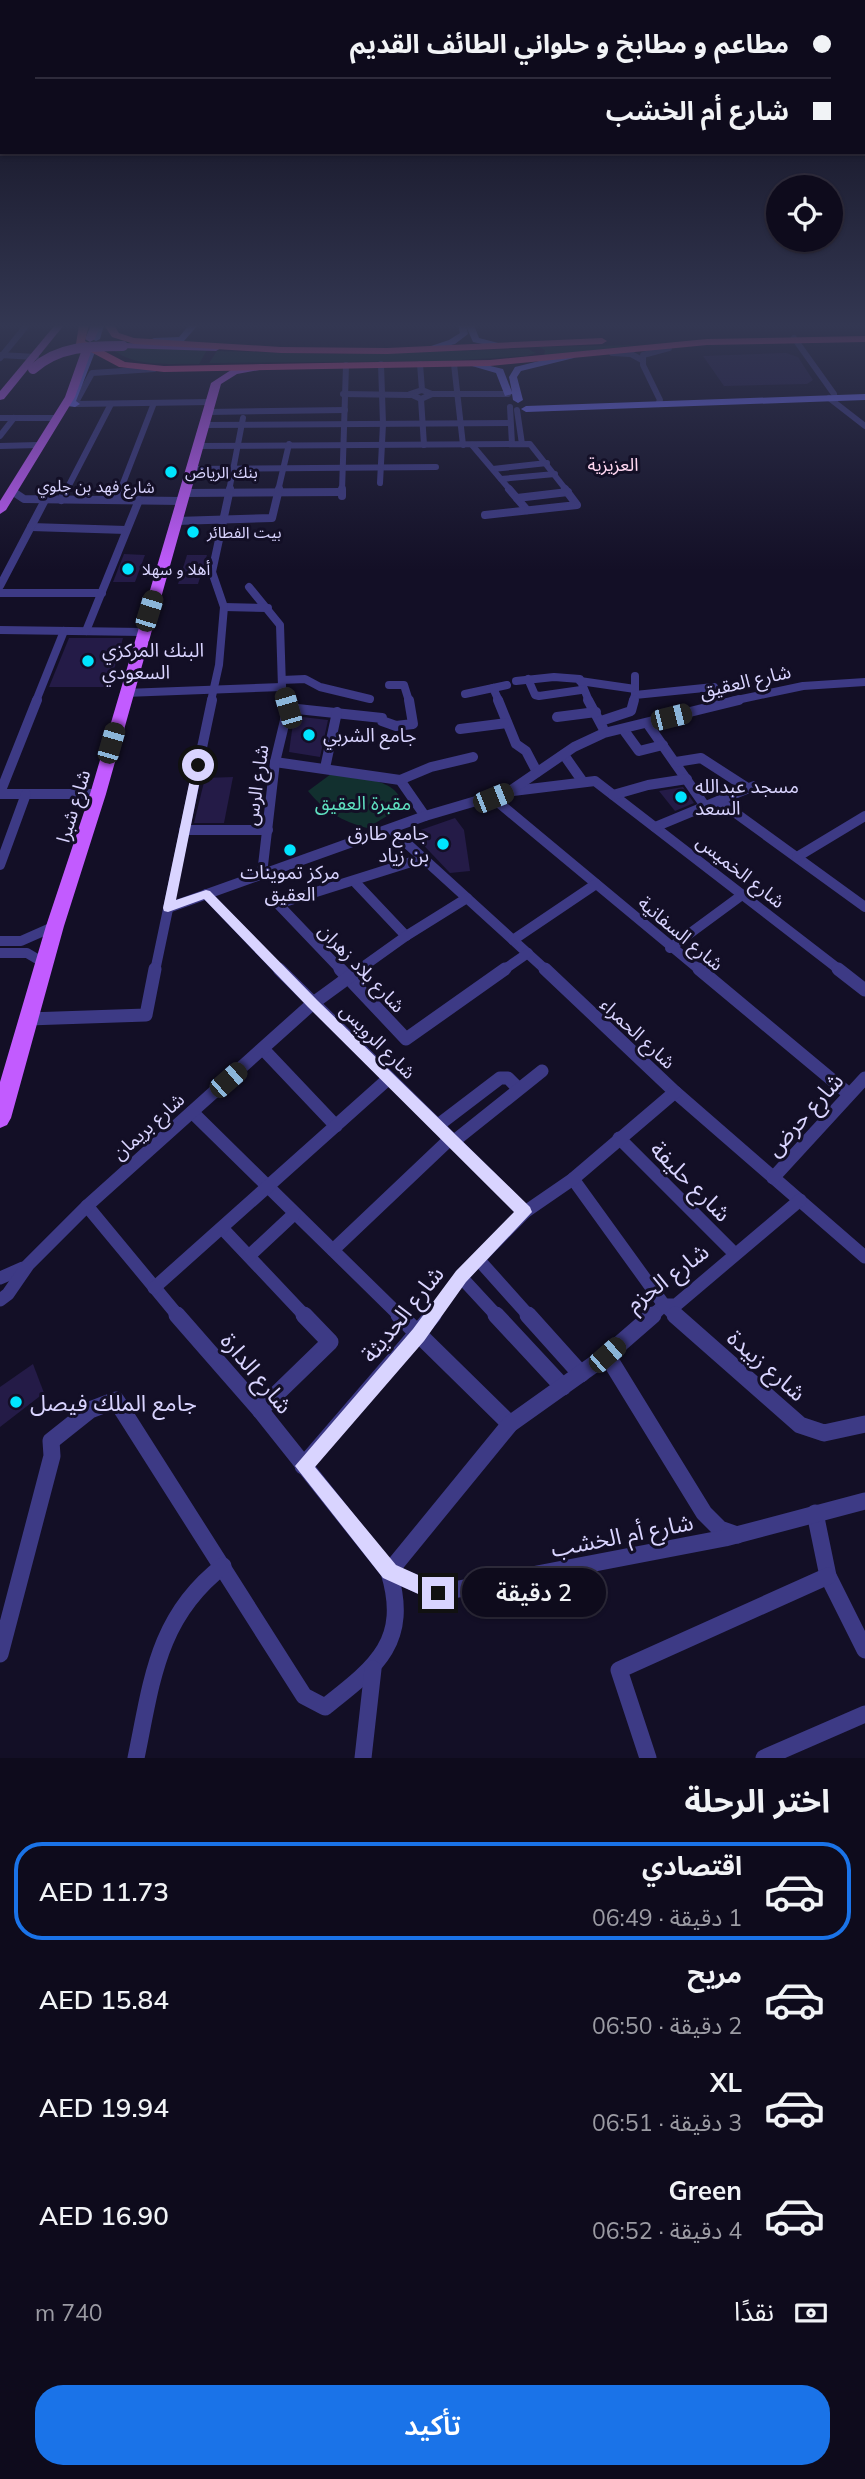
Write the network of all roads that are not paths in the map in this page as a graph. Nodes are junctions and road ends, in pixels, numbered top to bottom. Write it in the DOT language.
graph roads {
  1 [pos="58,407"];
  2 [pos="63,407"];
  3 [pos="109,407"];
  4 [pos="152,407"];
  5 [pos="175,407"];
  6 [pos="209,407"];
  7 [pos="382,407"];
  8 [pos="422,407"];
  9 [pos="459,407"];
  10 [pos="516,407"];
  11 [pos="517,407"];
  12 [pos="844,407"];
  13 [pos="345,410"];
  14 [pos="207,413"];
  15 [pos="0,418"];
  16 [pos="14,418"];
  17 [pos="56,418"];
  18 [pos="242,421"];
  19 [pos="346,424"];
  20 [pos="383,424"];
  21 [pos="423,424"];
  22 [pos="462,424"];
  23 [pos="509,424"];
  24 [pos="865,426"];
  25 [pos="0,436"];
  26 [pos="289,444"];
  27 [pos="343,444"];
  28 [pos="509,444"];
  29 [pos="522,444"];
  30 [pos="38,445"];
  31 [pos="237,445"];
  32 [pos="383,445"];
  33 [pos="424,445"];
  34 [pos="463,445"];
  35 [pos="472,445"];
  36 [pos="0,446"];
  37 [pos="196,446"];
  38 [pos="547,463"];
  39 [pos="521,466"];
  40 [pos="436,467"];
  41 [pos="343,468"];
  42 [pos="382,468"];
  43 [pos="190,469"];
  44 [pos="235,469"];
  45 [pos="284,469"];
  46 [pos="493,469"];
  47 [pos="555,474"];
  48 [pos="528,477"];
  49 [pos="501,479"];
  50 [pos="380,483"];
  51 [pos="12,491"];
  52 [pos="230,491"];
  53 [pos="279,492"];
  54 [pos="568,492"];
  55 [pos="542,496"];
  56 [pos="183,497"];
  57 [pos="517,498"];
  58 [pos="45,500"];
  59 [pos="61,500"];
  60 [pos="116,500"];
  61 [pos="139,500"];
  62 [pos="0,510"];
  63 [pos="527,510"];
  64 [pos="485,515"];
  65 [pos="222,519"];
  66 [pos="176,521"];
  67 [pos="31,527"];
  68 [pos="126,530"];
  69 [pos="0,586"];
  70 [pos="249,587"];
  71 [pos="0,593"];
  72 [pos="102,593"];
  73 [pos="224,607"];
  74 [pos="268,608"];
  75 [pos="0,630"];
  76 [pos="64,631"];
  77 [pos="86,631"];
  78 [pos="143,632"];
  79 [pos="635,676"];
  80 [pos="528,679"];
  81 [pos="865,682"];
  82 [pos="282,684"];
  83 [pos="389,685"];
  84 [pos="581,685"];
  85 [pos="714,687"];
  86 [pos="493,688"];
  87 [pos="213,691"];
  88 [pos="635,692"];
  89 [pos="125,693"];
  90 [pos="465,694"];
  91 [pos="370,699"];
  92 [pos="288,708"];
  93 [pos="337,712"];
  94 [pos="557,717"];
  95 [pos="598,717"];
  96 [pos="507,723"];
  97 [pos="648,723"];
  98 [pos="460,729"];
  99 [pos="623,729"];
  100 [pos="604,733"];
  101 [pos="663,745"];
  102 [pos="564,755"];
  103 [pos="473,757"];
  104 [pos="275,761"];
  105 [pos="676,762"];
  106 [pos="325,768"];
  107 [pos="537,772"];
  108 [pos="687,779"];
  109 [pos="400,780"];
  110 [pos="589,781"];
  111 [pos="510,791"];
  112 [pos="0,794"];
  113 [pos="26,794"];
  114 [pos="98,794"];
  115 [pos="613,794"];
  116 [pos="493,798"];
  117 [pos="719,801"];
  118 [pos="705,806"];
  119 [pos="425,817"];
  120 [pos="865,817"];
  121 [pos="655,827"];
  122 [pos="391,828"];
  123 [pos="268,830"];
  124 [pos="184,831"];
  125 [pos="797,857"];
  126 [pos="424,858"];
  127 [pos="0,865"];
  128 [pos="262,874"];
  129 [pos="354,881"];
  130 [pos="596,884"];
  131 [pos="865,891"];
  132 [pos="206,894"];
  133 [pos="742,895"];
  134 [pos="467,898"];
  135 [pos="853,898"];
  136 [pos="865,907"];
  137 [pos="168,908"];
  138 [pos="55,926"];
  139 [pos="406,936"];
  140 [pos="513,940"];
  141 [pos="0,941"];
  142 [pos="670,948"];
  143 [pos="0,953"];
  144 [pos="528,953"];
  145 [pos="44,963"];
  146 [pos="348,978"];
  147 [pos="865,990"];
  148 [pos="312,1004"];
  149 [pos="29,1019"];
  150 [pos="263,1049"];
  151 [pos="542,1071"];
  152 [pos="865,1078"];
  153 [pos="388,1079"];
  154 [pos="518,1087"];
  155 [pos="675,1092"];
  156 [pos="849,1094"];
  157 [pos="192,1112"];
  158 [pos="0,1118"];
  159 [pos="336,1126"];
  160 [pos="437,1126"];
  161 [pos="619,1138"];
  162 [pos="452,1140"];
  163 [pos="773,1178"];
  164 [pos="573,1179"];
  165 [pos="267,1188"];
  166 [pos="800,1200"];
  167 [pos="87,1206"];
  168 [pos="524,1212"];
  169 [pos="294,1214"];
  170 [pos="222,1228"];
  171 [pos="332,1250"];
  172 [pos="734,1253"];
  173 [pos="249,1256"];
  174 [pos="865,1257"];
  175 [pos="478,1259"];
  176 [pos="28,1265"];
  177 [pos="461,1277"];
  178 [pos="0,1278"];
  179 [pos="154,1288"];
  180 [pos="0,1300"];
  181 [pos="664,1305"];
  182 [pos="418,1335"];
  183 [pos="607,1355"];
  184 [pos="581,1374"];
  185 [pos="563,1387"];
  186 [pos="260,1410"];
  187 [pos="510,1424"];
  188 [pos="858,1425"];
  189 [pos="303,1466"];
  190 [pos="865,1501"];
  191 [pos="815,1513"];
  192 [pos="737,1535"];
  193 [pos="223,1566"];
  194 [pos="389,1572"];
  195 [pos="828,1576"];
  196 [pos="865,1650"];
  197 [pos="0,1654"];
  198 [pos="373,1669"];
  199 [pos="865,1714"];
  200 [pos="136,1758"];
  201 [pos="363,1758"];
  202 [pos="648,1758"];
  203 [pos="764,1758"];
  1 -- 17 [label="main road"];
  2 -- 17 [label="main road"];
  3 -- 59 [label="street"];
  4 -- 60 [label="street"];
  5 -- 14 [label="street"];
  6 -- 14 [label="main road, شارع شبرا"];
  7 -- 20 [label="street"];
  8 -- 21 [label="street"];
  9 -- 22 [label="street"];
  10 -- 23 [label="street"];
  11 -- 29 [label="street"];
  12 -- 24 [label="street"];
  13 -- 14 [label="street"];
  13 -- 19 [label="street"];
  14 -- 18 [label="street"];
  14 -- 37 [label="main road, شارع شبرا"];
  15 -- 16 [label="street"];
  16 -- 17 [label="street"];
  16 -- 25 [label="street"];
  17 -- 30 [label="main road"];
  18 -- 19 [label="street"];
  18 -- 31 [label="street"];
  19 -- 20 [label="street"];
  19 -- 27 [label="street"];
  20 -- 21 [label="street"];
  20 -- 32 [label="street"];
  21 -- 22 [label="street"];
  21 -- 33 [label="street"];
  22 -- 23 [label="street"];
  22 -- 34 [label="street"];
  23 -- 28 [label="street"];
  26 -- 27 [label="street"];
  26 -- 31 [label="street"];
  26 -- 45 [label="street"];
  27 -- 32 [label="street"];
  27 -- 41 [label="street"];
  28 -- 29 [label="street"];
  28 -- 35 [label="street"];
  28 -- 39 [label="street"];
  29 -- 38 [label="street"];
  30 -- 36 [label="street"];
  30 -- 51 [label="main road"];
  31 -- 37 [label="street"];
  31 -- 44 [label="street"];
  32 -- 33 [label="street"];
  32 -- 42 [label="street"];
  33 -- 34 [label="street"];
  34 -- 35 [label="street"];
  35 -- 46 [label="street"];
  37 -- 43 [label="main road, شارع شبرا"];
  38 -- 39 [label="street"];
  38 -- 47 [label="street"];
  39 -- 46 [label="street"];
  40 -- 42 [label="street"];
  41 -- 42 [label="street"];
  41 -- 45 [label="street"];
  41 -- 53 [label="street, شارع فهد بن جلوي"];
  42 -- 50 [label="street"];
  43 -- 44 [label="street"];
  43 -- 56 [label="main road, شارع شبرا"];
  44 -- 45 [label="street"];
  44 -- 52 [label="street"];
  45 -- 53 [label="street"];
  46 -- 49 [label="street"];
  47 -- 48 [label="street"];
  47 -- 54 [label="street"];
  48 -- 49 [label="street"];
  48 -- 55 [label="street"];
  49 -- 57 [label="street"];
  51 -- 58 [label="street, شارع فهد بن جلوي"];
  51 -- 62 [label="main road"];
  52 -- 53 [label="street, شارع فهد بن جلوي"];
  52 -- 56 [label="street, شارع فهد بن جلوي"];
  52 -- 65 [label="street"];
  53 -- 65 [label="street"];
  54 -- 55 [label="street"];
  54 -- 63 [label="street"];
  55 -- 57 [label="street"];
  56 -- 61 [label="street, شارع فهد بن جلوي"];
  56 -- 66 [label="main road, شارع شبرا"];
  57 -- 63 [label="street"];
  58 -- 59 [label="street, شارع فهد بن جلوي"];
  58 -- 67 [label="street"];
  59 -- 60 [label="street, شارع فهد بن جلوي"];
  60 -- 61 [label="street, شارع فهد بن جلوي"];
  61 -- 68 [label="street"];
  63 -- 64 [label="street"];
  65 -- 66 [label="street"];
  65 -- 73 [label="street"];
  66 -- 78 [label="main road, شارع شبرا"];
  67 -- 68 [label="street"];
  67 -- 69 [label="street"];
  68 -- 72 [label="street"];
  70 -- 74 [label="street, شارع الرس"];
  71 -- 72 [label="street"];
  72 -- 77 [label="street"];
  73 -- 74 [label="street"];
  73 -- 87 [label="street"];
  74 -- 82 [label="street, شارع الرس"];
  75 -- 76 [label="street"];
  76 -- 77 [label="street"];
  76 -- 112 [label="street"];
  77 -- 78 [label="street"];
  78 -- 89 [label="main road, شارع شبرا"];
  79 -- 88 [label="street"];
  80 -- 84 [label="street"];
  80 -- 84 [label="street"];
  80 -- 86 [label="street"];
  81 -- 97 [label="street, شارع العقيق"];
  82 -- 87 [label="street"];
  82 -- 91 [label="street"];
  82 -- 92 [label="street, شارع الرس"];
  83 -- 93 [label="street"];
  84 -- 88 [label="street"];
  84 -- 95 [label="street"];
  85 -- 88 [label="street"];
  86 -- 90 [label="street"];
  86 -- 96 [label="street"];
  87 -- 89 [label="street"];
  87 -- 124 [label="street"];
  88 -- 95 [label="street"];
  89 -- 114 [label="main road, شارع شبرا"];
  92 -- 93 [label="street"];
  92 -- 104 [label="street, شارع الرس"];
  93 -- 106 [label="street"];
  94 -- 95 [label="street"];
  95 -- 100 [label="street"];
  96 -- 98 [label="street"];
  96 -- 107 [label="street"];
  97 -- 99 [label="street, شارع العقيق"];
  97 -- 101 [label="street"];
  99 -- 100 [label="street, شارع العقيق"];
  99 -- 101 [label="street"];
  100 -- 102 [label="street, شارع العقيق"];
  101 -- 105 [label="street"];
  102 -- 107 [label="street, شارع العقيق"];
  102 -- 110 [label="street, شارع الخميس"];
  103 -- 109 [label="street"];
  104 -- 106 [label="street"];
  104 -- 123 [label="street, شارع الرس"];
  105 -- 108 [label="street"];
  105 -- 117 [label="street"];
  106 -- 109 [label="street"];
  107 -- 111 [label="street, شارع العقيق"];
  108 -- 115 [label="street"];
  108 -- 118 [label="street"];
  109 -- 119 [label="street"];
  110 -- 111 [label="street"];
  110 -- 115 [label="street, شارع الخميس"];
  111 -- 116 [label="street, شارع العقيق"];
  112 -- 113 [label="street"];
  113 -- 114 [label="street"];
  113 -- 127 [label="street"];
  114 -- 138 [label="main road, شارع شبرا"];
  115 -- 121 [label="street, شارع الخميس"];
  116 -- 119 [label="street, شارع العقيق"];
  116 -- 130 [label="street, شارع السفانية"];
  117 -- 118 [label="street"];
  117 -- 125 [label="street"];
  118 -- 121 [label="street"];
  119 -- 122 [label="street, شارع العقيق"];
  120 -- 125 [label="street"];
  121 -- 133 [label="street, شارع الخميس"];
  122 -- 126 [label="street, شارع الحمراء"];
  122 -- 128 [label="street, شارع العقيق"];
  123 -- 124 [label="street"];
  123 -- 128 [label="street, شارع الرس"];
  124 -- 137 [label="street"];
  125 -- 135 [label="street"];
  126 -- 129 [label="street"];
  126 -- 134 [label="street, شارع الحمراء"];
  128 -- 132 [label="street, شارع العقيق"];
  129 -- 139 [label="street"];
  129 -- 146 [label="street, شارع بلاد زهران"];
  130 -- 140 [label="street"];
  130 -- 142 [label="street, شارع السفانية"];
  131 -- 135 [label="street"];
  132 -- 137 [label="street, شارع العقيق"];
  132 -- 148 [label="street, شارع الرويس"];
  133 -- 142 [label="street"];
  133 -- 147 [label="street, شارع الخميس"];
  134 -- 139 [label="street, شارع بريمان"];
  134 -- 140 [label="street, شارع الحمراء"];
  135 -- 136 [label="street"];
  137 -- 149 [label="street"];
  138 -- 141 [label="street"];
  138 -- 145 [label="main road, شارع شبرا"];
  139 -- 146 [label="street, شارع بريمان"];
  140 -- 144 [label="street, شارع الحمراء"];
  142 -- 156 [label="street, شارع السفانية"];
  143 -- 145 [label="street"];
  144 -- 146 [label="street, شارع بلاد زهران"];
  144 -- 155 [label="street, شارع الحمراء"];
  145 -- 149 [label="main road, شارع شبرا"];
  146 -- 148 [label="street, شارع بريمان"];
  148 -- 150 [label="street, شارع بريمان"];
  148 -- 153 [label="street, شارع الرويس"];
  149 -- 158 [label="main road, شارع شبرا"];
  150 -- 157 [label="street, شارع بريمان"];
  150 -- 159 [label="street"];
  151 -- 154 [label="street"];
  152 -- 156 [label="street, شارع حرض"];
  153 -- 159 [label="street"];
  153 -- 160 [label="street, شارع الرويس"];
  154 -- 160 [label="street"];
  154 -- 162 [label="street"];
  155 -- 161 [label="street, شارع الحديثة"];
  155 -- 163 [label="street, شارع الحمراء"];
  156 -- 163 [label="street, شارع حرض"];
  157 -- 165 [label="street"];
  157 -- 167 [label="street, شارع بريمان"];
  159 -- 165 [label="street"];
  160 -- 162 [label="street, شارع الرويس"];
  161 -- 164 [label="street, شارع الحديثة"];
  161 -- 172 [label="street, شارع حليفة"];
  162 -- 168 [label="street, شارع الرويس"];
  162 -- 171 [label="street"];
  163 -- 166 [label="street, شارع الحمراء"];
  164 -- 168 [label="street, شارع الحديثة"];
  164 -- 181 [label="street, شارع زبيدة"];
  165 -- 169 [label="street"];
  165 -- 170 [label="street"];
  166 -- 172 [label="street, شارع الحزم"];
  166 -- 174 [label="street, شارع الحمراء"];
  167 -- 176 [label="street, شارع بريمان"];
  167 -- 179 [label="street, شارع الدارة"];
  168 -- 175 [label="street, شارع الحديثة"];
  169 -- 171 [label="street"];
  169 -- 173 [label="street"];
  170 -- 173 [label="street"];
  170 -- 179 [label="street"];
  171 -- 182 [label="street"];
  172 -- 181 [label="street, شارع الحزم"];
  173 -- 186 [label="street"];
  175 -- 177 [label="street, شارع الحديثة"];
  175 -- 184 [label="street"];
  176 -- 178 [label="street"];
  176 -- 180 [label="street"];
  177 -- 182 [label="street, شارع الحديثة"];
  177 -- 185 [label="street"];
  179 -- 186 [label="street, شارع الدارة"];
  181 -- 183 [label="street, شارع الحزم"];
  181 -- 188 [label="street, شارع زبيدة"];
  182 -- 187 [label="street"];
  182 -- 189 [label="street, شارع الحديثة"];
  183 -- 184 [label="street, شارع الحزم"];
  183 -- 192 [label="street"];
  184 -- 185 [label="street, شارع الحزم"];
  185 -- 187 [label="street, شارع الحزم"];
  186 -- 189 [label="street, شارع الدارة"];
  187 -- 194 [label="street, شارع الحزم"];
  189 -- 194 [label="street, شارع الدارة"];
  190 -- 191 [label="street, شارع أم الخشب"];
  191 -- 192 [label="street, شارع أم الخشب"];
  191 -- 195 [label="street"];
  192 -- 194 [label="street, شارع أم الخشب"];
  193 -- 197 [label="street"];
  193 -- 198 [label="street"];
  193 -- 200 [label="street"];
  194 -- 198 [label="street"];
  195 -- 196 [label="street"];
  195 -- 202 [label="street"];
  198 -- 201 [label="street"];
  199 -- 203 [label="street"];
}
